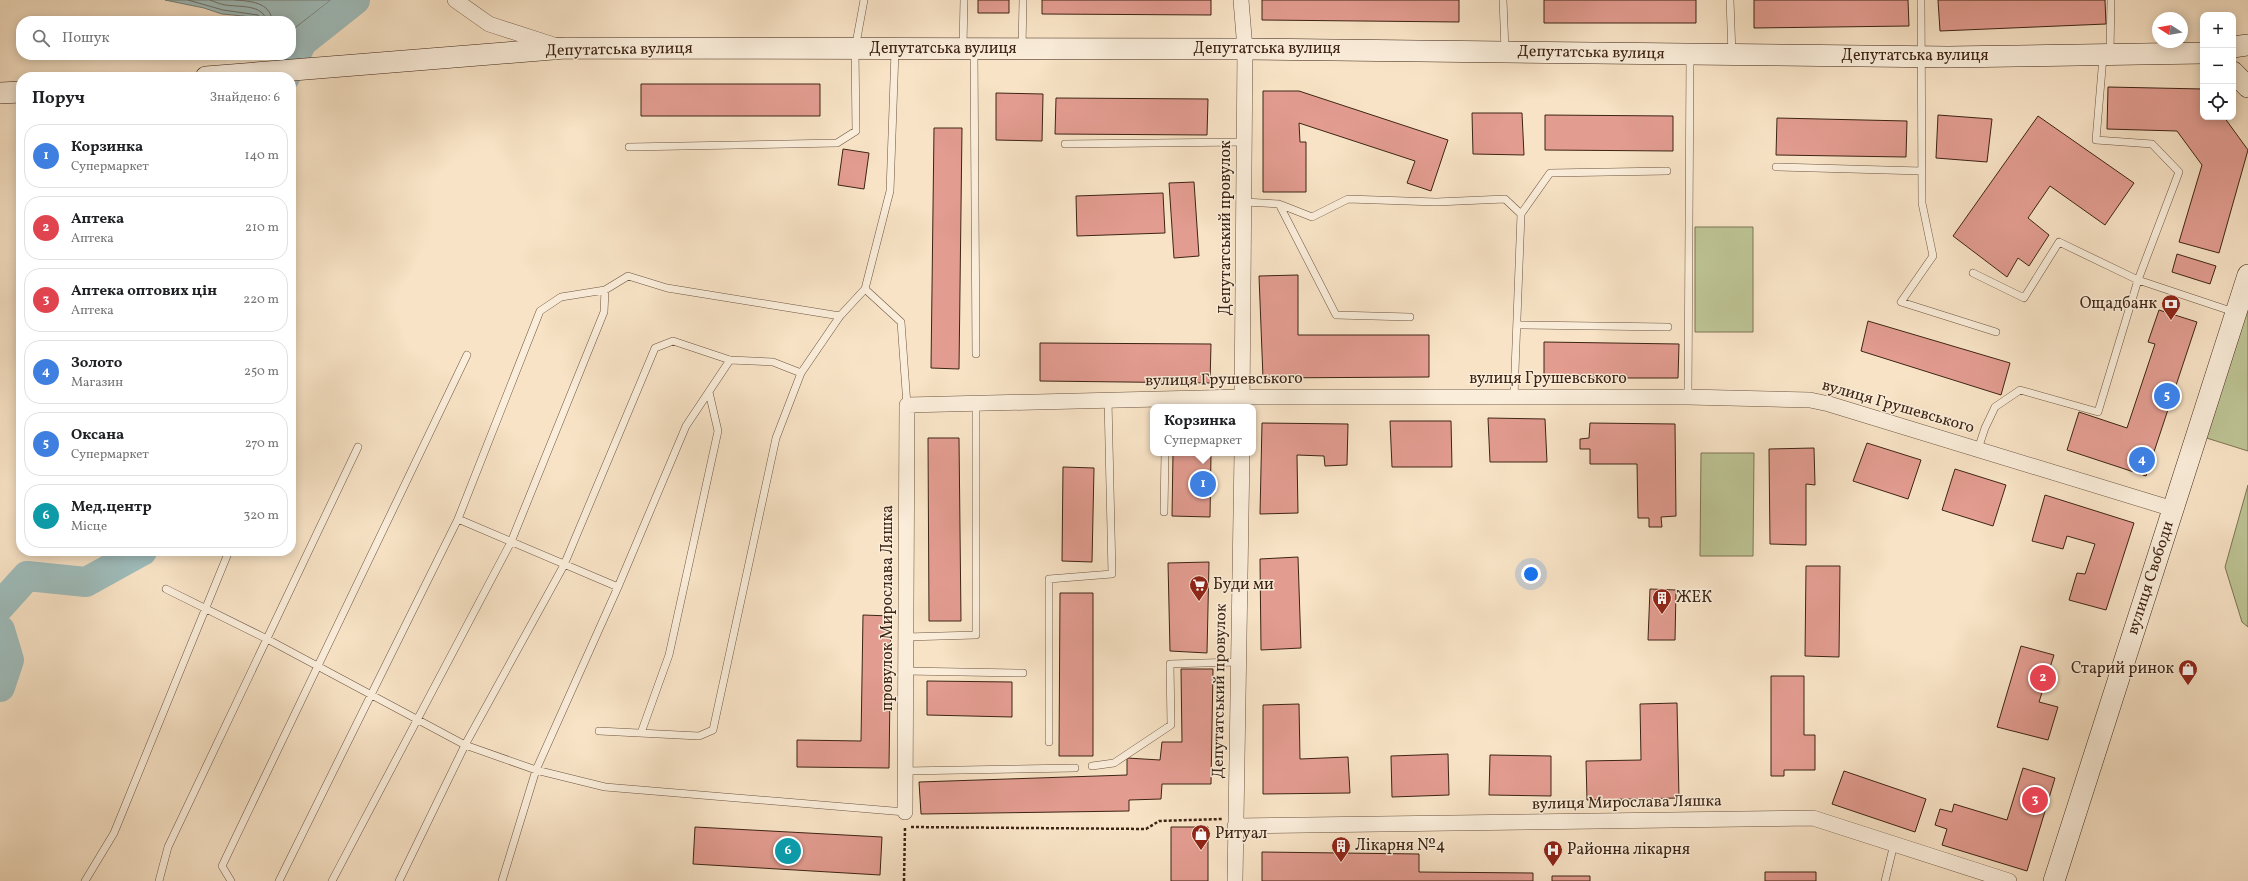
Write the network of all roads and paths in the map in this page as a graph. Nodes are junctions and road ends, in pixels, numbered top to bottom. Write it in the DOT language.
graph roads {
  1 [pos="455,0"];
  2 [pos="864,0"];
  3 [pos="964,0"];
  4 [pos="1023,0"];
  5 [pos="1241,0"];
  6 [pos="1503,0"];
  7 [pos="1730,0"];
  8 [pos="1921,0"];
  9 [pos="2111,0"];
  10 [pos="2248,45"];
  11 [pos="2236,47"];
  12 [pos="565,48"];
  13 [pos="855,49"];
  14 [pos="895,49"];
  15 [pos="968,49"];
  16 [pos="1022,49"];
  17 [pos="1245,49"];
  18 [pos="1505,52"];
  19 [pos="2200,53"];
  20 [pos="1690,54"];
  21 [pos="1732,54"];
  22 [pos="2106,54"];
  23 [pos="1921,56"];
  24 [pos="271,72"];
  25 [pos="2236,75"];
  26 [pos="2248,87"];
  27 [pos="16,92"];
  28 [pos="0,94"];
  29 [pos="1244,142"];
  30 [pos="1065,144"];
  31 [pos="629,147"];
  32 [pos="1776,167"];
  33 [pos="1922,171"];
  34 [pos="1668,172"];
  35 [pos="1244,202"];
  36 [pos="1279,204"];
  37 [pos="1522,214"];
  38 [pos="1973,273"];
  39 [pos="2248,275"];
  40 [pos="2138,280"];
  41 [pos="866,289"];
  42 [pos="605,290"];
  43 [pos="2236,312"];
  44 [pos="840,316"];
  45 [pos="1410,317"];
  46 [pos="1517,325"];
  47 [pos="1668,327"];
  48 [pos="1996,332"];
  49 [pos="976,354"];
  50 [pos="467,355"];
  51 [pos="730,360"];
  52 [pos="801,373"];
  53 [pos="709,392"];
  54 [pos="1514,397"];
  55 [pos="1688,397"];
  56 [pos="1108,400"];
  57 [pos="1242,402"];
  58 [pos="976,403"];
  59 [pos="1166,403"];
  60 [pos="907,405"];
  61 [pos="358,447"];
  62 [pos="1978,449"];
  63 [pos="1165,456"];
  64 [pos="1242,456"];
  65 [pos="2173,509"];
  66 [pos="1164,512"];
  67 [pos="458,519"];
  68 [pos="511,542"];
  69 [pos="227,556"];
  70 [pos="564,565"];
  71 [pos="618,587"];
  72 [pos="166,589"];
  73 [pos="206,608"];
  74 [pos="906,637"];
  75 [pos="267,639"];
  76 [pos="1238,662"];
  77 [pos="318,666"];
  78 [pos="906,671"];
  79 [pos="1023,673"];
  80 [pos="371,695"];
  81 [pos="417,720"];
  82 [pos="599,731"];
  83 [pos="641,733"];
  84 [pos="1049,742"];
  85 [pos="465,745"];
  86 [pos="1092,766"];
  87 [pos="1075,768"];
  88 [pos="536,770"];
  89 [pos="905,771"];
  90 [pos="905,819"];
  91 [pos="1236,823"];
  92 [pos="1894,844"];
  93 [pos="85,881"];
  94 [pos="159,881"];
  95 [pos="231,881"];
  96 [pos="278,881"];
  97 [pos="332,881"];
  98 [pos="399,881"];
  99 [pos="502,881"];
  100 [pos="904,881"];
  101 [pos="1235,881"];
  102 [pos="1885,881"];
  103 [pos="2009,881"];
  104 [pos="2054,881"];
  1 -- 12 [label="street"];
  2 -- 13 [label="lane"];
  3 -- 15 [label="lane"];
  4 -- 16 [label="lane"];
  5 -- 17 [label="street, Депутатський провулок"];
  6 -- 18 [label="lane"];
  7 -- 21 [label="lane"];
  8 -- 23 [label="lane"];
  9 -- 22 [label="lane"];
  10 -- 11 [label="street"];
  12 -- 13 [label="street, Депутатська вулиця"];
  12 -- 24 [label="street, Депутатська вулиця"];
  13 -- 14 [label="street, Депутатська вулиця"];
  13 -- 31 [label="lane"];
  14 -- 15 [label="street, Депутатська вулиця"];
  14 -- 41 [label="lane"];
  15 -- 16 [label="street, Депутатська вулиця"];
  15 -- 49 [label="lane"];
  16 -- 17 [label="street, Депутатська вулиця"];
  17 -- 18 [label="street, Депутатська вулиця"];
  17 -- 29 [label="street, Депутатський провулок"];
  18 -- 20 [label="street, Депутатська вулиця"];
  19 -- 22 [label="street, Депутатська вулиця"];
  20 -- 21 [label="street, Депутатська вулиця"];
  20 -- 55 [label="lane"];
  21 -- 23 [label="street, Депутатська вулиця"];
  22 -- 23 [label="street, Депутатська вулиця"];
  22 -- 40 [label="lane"];
  23 -- 33 [label="lane"];
  25 -- 26 [label="street"];
  27 -- 28 [label="street"];
  29 -- 30 [label="lane"];
  29 -- 35 [label="street, Депутатський провулок"];
  32 -- 33 [label="lane"];
  33 -- 48 [label="lane"];
  34 -- 37 [label="lane"];
  35 -- 36 [label="lane"];
  35 -- 57 [label="street, Депутатський провулок"];
  36 -- 37 [label="lane"];
  36 -- 45 [label="lane"];
  37 -- 46 [label="lane"];
  38 -- 40 [label="lane"];
  39 -- 43 [label="street, вулиця Свободи"];
  40 -- 43 [label="lane"];
  40 -- 62 [label="lane"];
  41 -- 44 [label="lane"];
  41 -- 60 [label="lane"];
  42 -- 44 [label="lane"];
  42 -- 67 [label="lane"];
  42 -- 68 [label="lane"];
  43 -- 65 [label="street, вулиця Свободи"];
  44 -- 52 [label="lane"];
  46 -- 47 [label="lane"];
  46 -- 54 [label="lane"];
  50 -- 77 [label="lane"];
  51 -- 52 [label="lane"];
  51 -- 53 [label="lane"];
  51 -- 70 [label="lane"];
  52 -- 83 [label="lane"];
  53 -- 71 [label="lane"];
  53 -- 83 [label="lane"];
  54 -- 55 [label="street, вулиця Грушевського"];
  54 -- 57 [label="street, вулиця Грушевського"];
  55 -- 62 [label="street, вулиця Грушевського"];
  56 -- 58 [label="street, вулиця Грушевського"];
  56 -- 59 [label="street, вулиця Грушевського"];
  56 -- 84 [label="lane"];
  57 -- 59 [label="street, вулиця Грушевського"];
  58 -- 60 [label="street, вулиця Грушевського"];
  58 -- 74 [label="lane"];
  60 -- 74 [label="street, провулок Мирослава Ляшка"];
  61 -- 75 [label="lane"];
  62 -- 65 [label="street, вулиця Грушевського"];
  63 -- 66 [label="lane"];
  64 -- 76 [label="street, Депутатський провулок"];
  65 -- 104 [label="street, вулиця Свободи"];
  67 -- 68 [label="lane"];
  67 -- 80 [label="lane"];
  68 -- 70 [label="lane"];
  68 -- 81 [label="lane"];
  69 -- 73 [label="lane"];
  70 -- 71 [label="lane"];
  70 -- 85 [label="lane"];
  71 -- 88 [label="lane"];
  72 -- 73 [label="lane"];
  73 -- 75 [label="lane"];
  73 -- 93 [label="lane"];
  74 -- 78 [label="street, провулок Мирослава Ляшка"];
  75 -- 77 [label="lane"];
  75 -- 94 [label="lane"];
  76 -- 86 [label="lane"];
  76 -- 91 [label="street, Депутатський провулок"];
  77 -- 80 [label="lane"];
  77 -- 95 [label="lane"];
  78 -- 79 [label="lane"];
  78 -- 89 [label="street, провулок Мирослава Ляшка"];
  80 -- 81 [label="lane"];
  80 -- 96 [label="lane"];
  81 -- 85 [label="lane"];
  81 -- 97 [label="lane"];
  82 -- 83 [label="lane"];
  85 -- 88 [label="lane"];
  85 -- 98 [label="lane"];
  87 -- 89 [label="lane"];
  88 -- 90 [label="lane"];
  88 -- 99 [label="lane"];
  89 -- 90 [label="street, провулок Мирослава Ляшка"];
  90 -- 91 [label="path"];
  90 -- 100 [label="path"];
  91 -- 92 [label="street, вулиця Мирослава Ляшка"];
  91 -- 101 [label="street, Депутатський провулок"];
  92 -- 102 [label="lane"];
  92 -- 103 [label="street, вулиця Мирослава Ляшка"];
}
